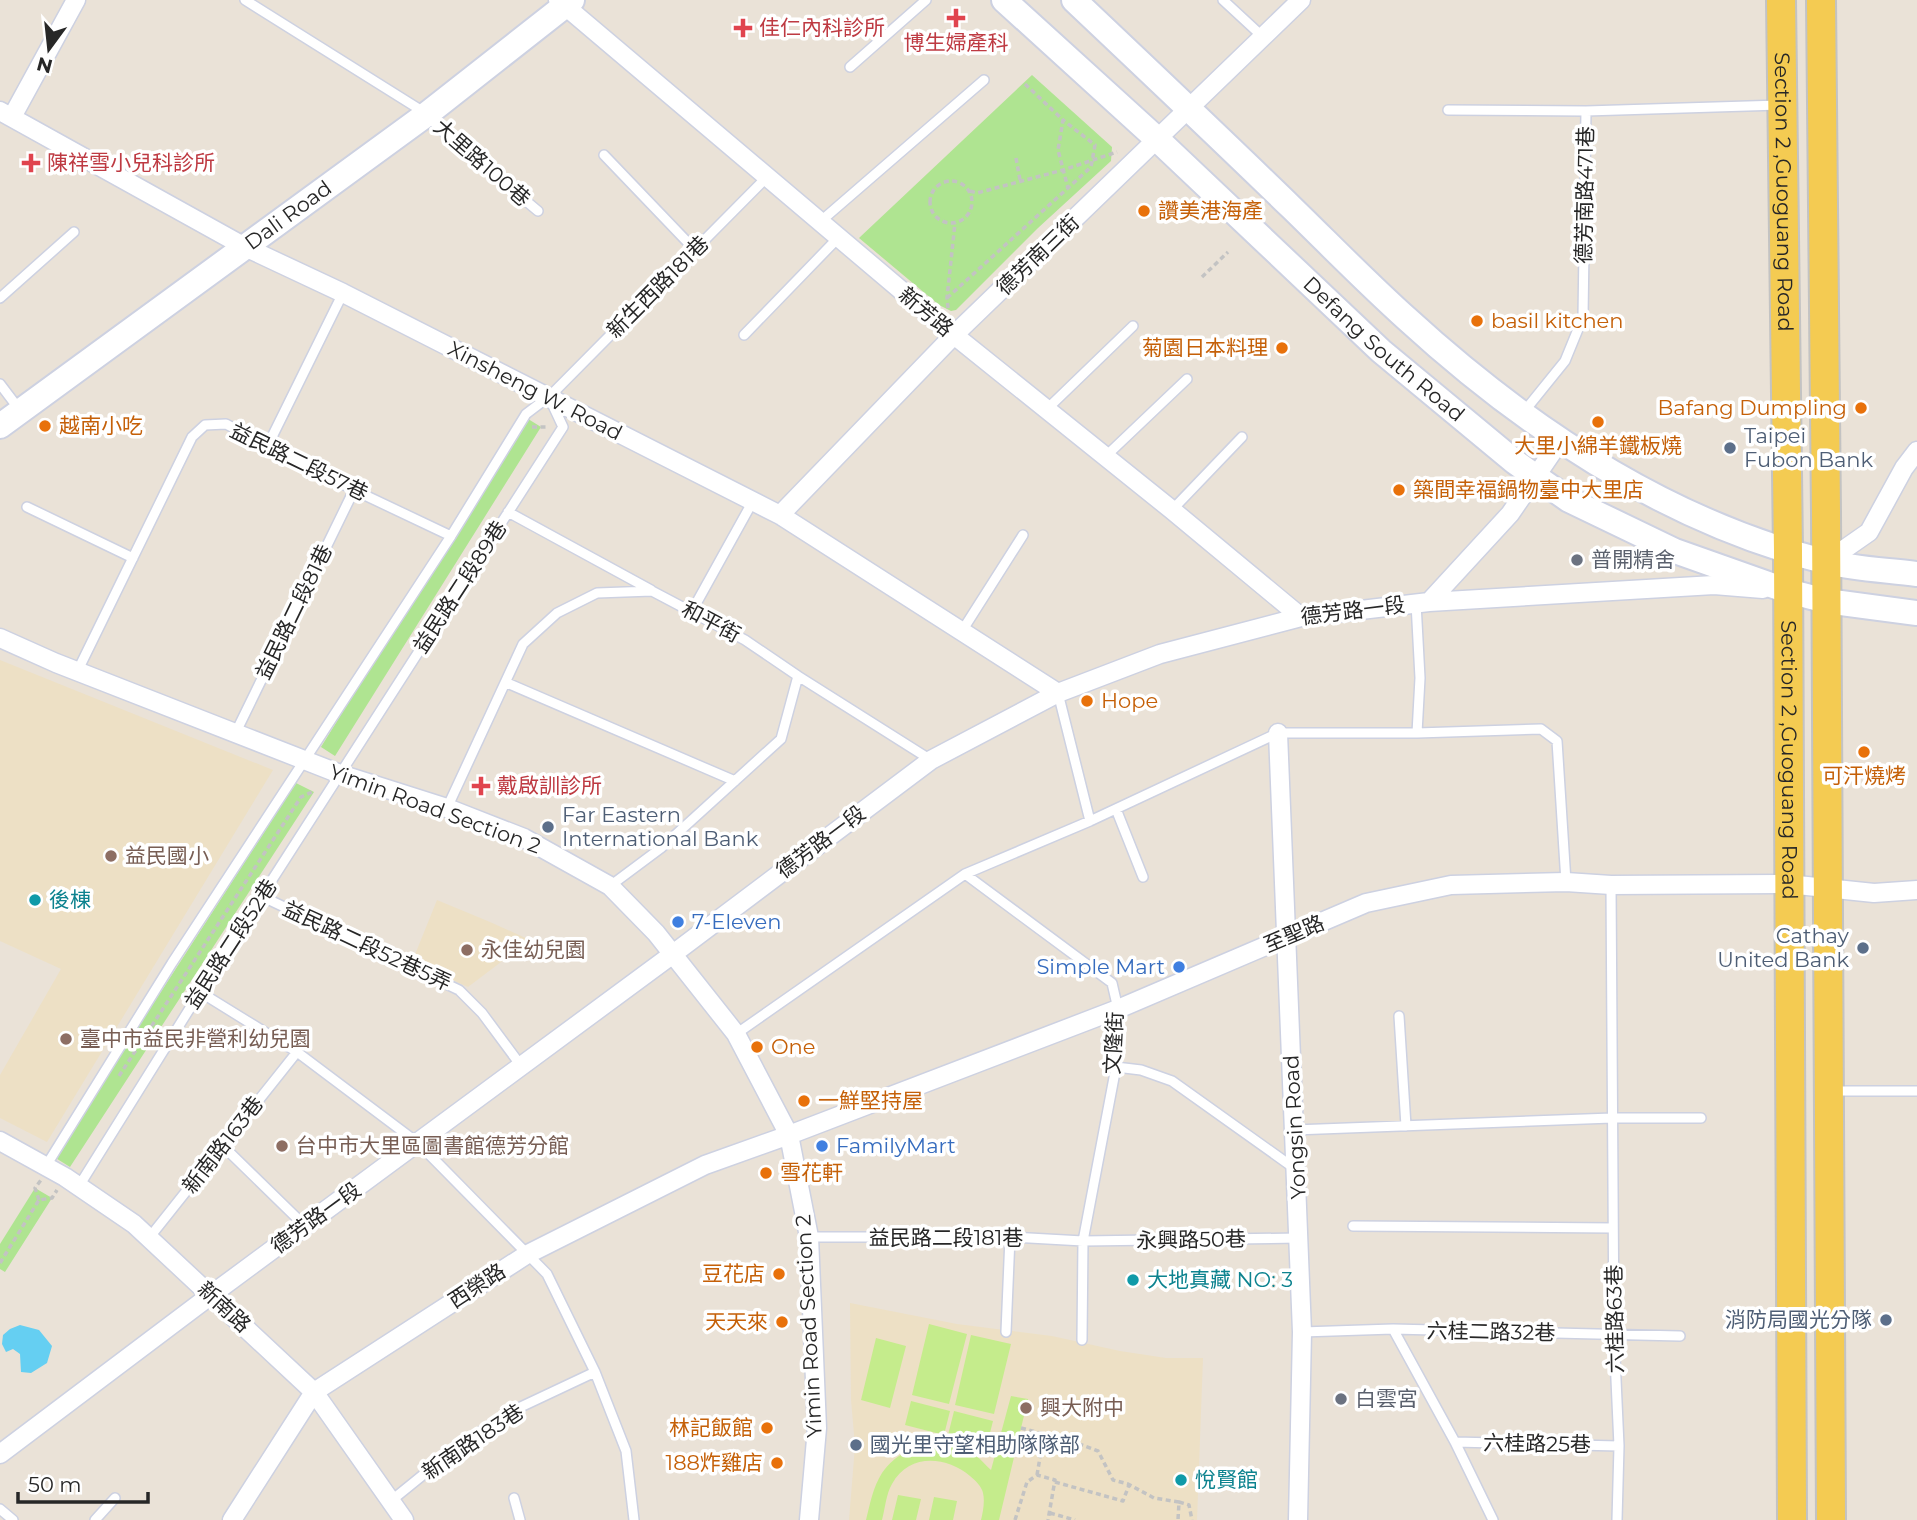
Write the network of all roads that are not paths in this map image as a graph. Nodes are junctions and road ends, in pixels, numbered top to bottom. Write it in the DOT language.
graph roads {
  1 [pos="76,0"];
  2 [pos="245,0"];
  3 [pos="926,0"];
  4 [pos="1004,0"];
  5 [pos="1073,0"];
  6 [pos="1223,0"];
  7 [pos="1301,0"];
  8 [pos="1781,0"];
  9 [pos="1821,0"];
  10 [pos="565,2"];
  11 [pos="1263,37"];
  12 [pos="850,67"];
  13 [pos="984,80"];
  14 [pos="1781,105"];
  15 [pos="1189,108"];
  16 [pos="1448,110"];
  17 [pos="1586,111"];
  18 [pos="6,114"];
  19 [pos="427,114"];
  20 [pos="1157,139"];
  21 [pos="604,155"];
  22 [pos="767,177"];
  23 [pos="538,211"];
  24 [pos="821,221"];
  25 [pos="74,232"];
  26 [pos="838,238"];
  27 [pos="245,247"];
  28 [pos="695,250"];
  29 [pos="343,293"];
  30 [pos="0,298"];
  31 [pos="1133,326"];
  32 [pos="744,335"];
  33 [pos="954,335"];
  34 [pos="1187,379"];
  35 [pos="0,384"];
  36 [pos="548,398"];
  37 [pos="1047,409"];
  38 [pos="20,411"];
  39 [pos="1522,414"];
  40 [pos="0,426"];
  41 [pos="1242,437"];
  42 [pos="1560,440"];
  43 [pos="268,445"];
  44 [pos="1917,451"];
  45 [pos="1106,456"];
  46 [pos="1534,477"];
  47 [pos="354,490"];
  48 [pos="753,501"];
  49 [pos="27,508"];
  50 [pos="1172,510"];
  51 [pos="508,512"];
  52 [pos="780,515"];
  53 [pos="1023,535"];
  54 [pos="451,536"];
  55 [pos="1788,551"];
  56 [pos="132,558"];
  57 [pos="1826,562"];
  58 [pos="1917,574"];
  59 [pos="652,591"];
  60 [pos="1788,591"];
  61 [pos="1826,601"];
  62 [pos="1423,602"];
  63 [pos="692,611"];
  64 [pos="1917,613"];
  65 [pos="1301,617"];
  66 [pos="962,631"];
  67 [pos="0,638"];
  68 [pos="78,670"];
  69 [pos="798,676"];
  70 [pos="507,683"];
  71 [pos="1058,693"];
  72 [pos="1278,733"];
  73 [pos="1417,733"];
  74 [pos="234,734"];
  75 [pos="304,760"];
  76 [pos="931,760"];
  77 [pos="340,774"];
  78 [pos="735,781"];
  79 [pos="447,808"];
  80 [pos="1116,809"];
  81 [pos="1090,821"];
  82 [pos="965,874"];
  83 [pos="1143,877"];
  84 [pos="1566,882"];
  85 [pos="1788,884"];
  86 [pos="1611,885"];
  87 [pos="610,886"];
  88 [pos="1828,887"];
  89 [pos="1917,890"];
  90 [pos="261,897"];
  91 [pos="1287,937"];
  92 [pos="673,954"];
  93 [pos="200,992"];
  94 [pos="1118,1009"];
  95 [pos="1399,1016"];
  96 [pos="736,1034"];
  97 [pos="297,1052"];
  98 [pos="522,1067"];
  99 [pos="1116,1067"];
  100 [pos="1828,1091"];
  101 [pos="1917,1091"];
  102 [pos="1612,1118"];
  103 [pos="1701,1118"];
  104 [pos="1406,1126"];
  105 [pos="1294,1130"];
  106 [pos="789,1135"];
  107 [pos="0,1141"];
  108 [pos="418,1143"];
  109 [pos="223,1146"];
  110 [pos="46,1166"];
  111 [pos="1297,1170"];
  112 [pos="79,1186"];
  113 [pos="305,1226"];
  114 [pos="1353,1227"];
  115 [pos="1613,1228"];
  116 [pos="808,1237"];
  117 [pos="1010,1237"];
  118 [pos="149,1238"];
  119 [pos="1299,1238"];
  120 [pos="1083,1241"];
  121 [pos="526,1255"];
  122 [pos="211,1295"];
  123 [pos="1790,1317"];
  124 [pos="1830,1317"];
  125 [pos="1393,1329"];
  126 [pos="1006,1332"];
  127 [pos="1302,1332"];
  128 [pos="1614,1335"];
  129 [pos="1680,1336"];
  130 [pos="1082,1340"];
  131 [pos="595,1372"];
  132 [pos="314,1392"];
  133 [pos="1455,1443"];
  134 [pos="1619,1446"];
  135 [pos="0,1454"];
  136 [pos="116,1498"];
  137 [pos="514,1498"];
  138 [pos="392,1500"];
  139 [pos="0,1509"];
  140 [pos="13,1520"];
  141 [pos="94,1520"];
  142 [pos="232,1520"];
  143 [pos="404,1520"];
  144 [pos="520,1520"];
  145 [pos="634,1520"];
  146 [pos="809,1520"];
  147 [pos="1298,1520"];
  148 [pos="1493,1520"];
  149 [pos="1616,1520"];
  150 [pos="1792,1520"];
  151 [pos="1831,1520"];
  1 -- 18 [label="street"];
  2 -- 19 [label="lane, 大里路100巷"];
  3 -- 12 [label="lane"];
  4 -- 20 [label="street, Defang South Road"];
  5 -- 15 [label="street, Defang South Road"];
  6 -- 11 [label="lane"];
  7 -- 11 [label="street, 德芳南三街"];
  8 -- 14 [label="main road, Section 2 ,Guoguang Road"];
  9 -- 57 [label="main road, Section 2 ,Guoguang Road"];
  10 -- 19 [label="street, Dali Road"];
  10 -- 22 [label="street, 新芳路"];
  11 -- 15 [label="street, 德芳南三街"];
  13 -- 24 [label="lane"];
  14 -- 17 [label="lane, 德芳南路471巷"];
  14 -- 55 [label="main road, Section 2 ,Guoguang Road"];
  15 -- 20 [label="street, 德芳南三街"];
  15 -- 39 [label="street, Defang South Road"];
  16 -- 17 [label="lane"];
  17 -- 39 [label="lane, 德芳南路471巷"];
  18 -- 27 [label="street, Xinsheng W. Road"];
  19 -- 23 [label="lane, 大里路100巷"];
  19 -- 27 [label="street, Dali Road"];
  20 -- 33 [label="street, 德芳南三街"];
  20 -- 46 [label="street, Defang South Road"];
  21 -- 28 [label="lane"];
  22 -- 24 [label="street, 新芳路"];
  22 -- 28 [label="lane, 新生西路181巷"];
  24 -- 26 [label="street, 新芳路"];
  25 -- 30 [label="lane"];
  26 -- 32 [label="lane"];
  26 -- 33 [label="street, 新芳路"];
  27 -- 29 [label="street, Xinsheng W. Road"];
  27 -- 38 [label="street, Dali Road"];
  28 -- 36 [label="lane, 新生西路181巷"];
  29 -- 36 [label="street, Xinsheng W. Road"];
  29 -- 43 [label="lane"];
  31 -- 37 [label="lane"];
  33 -- 37 [label="street, 新芳路"];
  33 -- 52 [label="street, 德芳南三街"];
  34 -- 45 [label="lane"];
  35 -- 38 [label="lane"];
  36 -- 48 [label="street, Xinsheng W. Road"];
  36 -- 51 [label="lane, 益民路二段89巷"];
  36 -- 54 [label="lane, 益民路二段89巷"];
  37 -- 45 [label="street, 新芳路"];
  38 -- 40 [label="street, Dali Road"];
  39 -- 42 [label="street, Defang South Road"];
  41 -- 50 [label="lane"];
  42 -- 46 [label="street"];
  42 -- 55 [label="street, Defang South Road"];
  43 -- 47 [label="lane, 益民路二段57巷"];
  43 -- 56 [label="lane, 益民路二段57巷"];
  44 -- 57 [label="street"];
  45 -- 50 [label="street, 新芳路"];
  46 -- 60 [label="street, Defang South Road"];
  46 -- 62 [label="street"];
  47 -- 54 [label="lane, 益民路二段57巷"];
  47 -- 74 [label="lane, 益民路二段81巷"];
  48 -- 52 [label="street, Xinsheng W. Road"];
  48 -- 63 [label="lane"];
  49 -- 56 [label="lane"];
  50 -- 65 [label="street, 新芳路"];
  51 -- 59 [label="lane"];
  51 -- 77 [label="lane, 益民路二段89巷"];
  52 -- 66 [label="street, Xinsheng W. Road"];
  53 -- 66 [label="lane"];
  54 -- 75 [label="lane, 益民路二段89巷"];
  55 -- 57 [label="street, Defang South Road"];
  55 -- 60 [label="main road, Section 2 ,Guoguang Road"];
  56 -- 68 [label="lane, 益民路二段57巷"];
  57 -- 58 [label="street, Defang South Road"];
  57 -- 61 [label="main road, Section 2 ,Guoguang Road"];
  59 -- 63 [label="lane, 和平街"];
  59 -- 70 [label="lane, 和平街"];
  60 -- 61 [label="street, Defang South Road"];
  60 -- 62 [label="street, 德芳路一段"];
  60 -- 85 [label="main road, Section 2 ,Guoguang Road"];
  61 -- 64 [label="street, Defang South Road"];
  61 -- 88 [label="main road, Section 2 ,Guoguang Road"];
  62 -- 65 [label="street, 德芳路一段"];
  62 -- 73 [label="lane"];
  63 -- 69 [label="lane, 和平街"];
  65 -- 71 [label="street, 德芳路一段"];
  66 -- 71 [label="street, Xinsheng W. Road"];
  67 -- 68 [label="street, Yimin Road Section 2"];
  68 -- 74 [label="street, Yimin Road Section 2"];
  69 -- 76 [label="lane, 和平街"];
  69 -- 78 [label="lane"];
  70 -- 78 [label="lane"];
  70 -- 79 [label="lane, 和平街"];
  71 -- 76 [label="street, 德芳路一段"];
  71 -- 81 [label="lane"];
  72 -- 73 [label="lane"];
  72 -- 80 [label="lane"];
  72 -- 91 [label="street, Yongsin Road"];
  73 -- 84 [label="lane"];
  74 -- 75 [label="street, Yimin Road Section 2"];
  75 -- 77 [label="street, Yimin Road Section 2"];
  75 -- 110 [label="lane, 益民路二段52巷"];
  76 -- 92 [label="street, 德芳路一段"];
  77 -- 79 [label="street, Yimin Road Section 2"];
  77 -- 90 [label="lane, 益民路二段52巷"];
  78 -- 87 [label="lane"];
  79 -- 87 [label="street, Yimin Road Section 2"];
  80 -- 81 [label="lane"];
  80 -- 83 [label="lane"];
  81 -- 82 [label="lane"];
  82 -- 94 [label="lane, 文隆街"];
  82 -- 96 [label="lane"];
  84 -- 86 [label="street, 至聖路"];
  84 -- 91 [label="street, 至聖路"];
  85 -- 86 [label="street, 至聖路"];
  85 -- 88 [label="street, 至聖路"];
  85 -- 123 [label="main road, Section 2 ,Guoguang Road"];
  86 -- 102 [label="lane, 六桂路63巷"];
  87 -- 92 [label="street, Yimin Road Section 2"];
  88 -- 89 [label="street, 至聖路"];
  88 -- 100 [label="main road, Section 2 ,Guoguang Road"];
  90 -- 93 [label="lane, 益民路二段52巷"];
  90 -- 98 [label="lane, 益民路二段52巷5弄"];
  91 -- 94 [label="street, 至聖路"];
  91 -- 105 [label="street, Yongsin Road"];
  92 -- 96 [label="street, Yimin Road Section 2"];
  92 -- 98 [label="street, 德芳路一段"];
  93 -- 97 [label="lane"];
  93 -- 112 [label="lane, 益民路二段52巷"];
  94 -- 99 [label="lane, 文隆街"];
  94 -- 106 [label="street, 至聖路"];
  95 -- 104 [label="lane"];
  96 -- 106 [label="street, Yimin Road Section 2"];
  97 -- 108 [label="lane"];
  97 -- 109 [label="lane, 新南路163巷"];
  98 -- 108 [label="street, 德芳路一段"];
  99 -- 111 [label="lane"];
  99 -- 120 [label="lane, 文隆街"];
  100 -- 101 [label="lane"];
  100 -- 124 [label="main road, Section 2 ,Guoguang Road"];
  102 -- 103 [label="lane"];
  102 -- 104 [label="lane"];
  102 -- 115 [label="lane, 六桂路63巷"];
  104 -- 105 [label="lane"];
  105 -- 111 [label="street, Yongsin Road"];
  106 -- 116 [label="street, Yimin Road Section 2"];
  106 -- 121 [label="street, 西榮路"];
  107 -- 110 [label="street, 新南路"];
  108 -- 113 [label="street, 德芳路一段"];
  108 -- 121 [label="lane"];
  109 -- 113 [label="lane"];
  109 -- 118 [label="lane, 新南路163巷"];
  110 -- 112 [label="street, 新南路"];
  111 -- 119 [label="street, Yongsin Road"];
  112 -- 118 [label="street, 新南路"];
  113 -- 122 [label="street, 德芳路一段"];
  114 -- 115 [label="lane"];
  115 -- 128 [label="lane, 六桂路63巷"];
  116 -- 117 [label="lane, 益民路二段181巷"];
  116 -- 146 [label="street, Yimin Road Section 2"];
  117 -- 120 [label="lane, 益民路二段181巷"];
  117 -- 126 [label="lane"];
  118 -- 122 [label="street, 新南路"];
  119 -- 120 [label="lane, 永興路50巷"];
  119 -- 127 [label="street, Yongsin Road"];
  120 -- 130 [label="lane, 文隆街"];
  121 -- 131 [label="lane"];
  121 -- 132 [label="street, 西榮路"];
  122 -- 132 [label="street, 新南路"];
  122 -- 135 [label="street, 德芳路一段"];
  123 -- 124 [label="main road"];
  123 -- 150 [label="main road, Section 2 ,Guoguang Road"];
  124 -- 151 [label="main road, Section 2 ,Guoguang Road"];
  125 -- 127 [label="lane, 六桂二路32巷"];
  125 -- 128 [label="lane, 六桂二路32巷"];
  125 -- 133 [label="lane"];
  127 -- 147 [label="street, Yongsin Road"];
  128 -- 129 [label="lane, 六桂二路32巷"];
  128 -- 134 [label="lane, 六桂路63巷"];
  131 -- 138 [label="lane, 新南路183巷"];
  131 -- 145 [label="lane"];
  132 -- 138 [label="street, 新南路"];
  132 -- 142 [label="street, 西榮路"];
  133 -- 134 [label="lane, 六桂路25巷"];
  133 -- 148 [label="lane"];
  134 -- 149 [label="lane, 六桂路63巷"];
  136 -- 141 [label="lane"];
  137 -- 144 [label="lane"];
  138 -- 143 [label="street, 新南路"];
  139 -- 140 [label="lane"];
}
